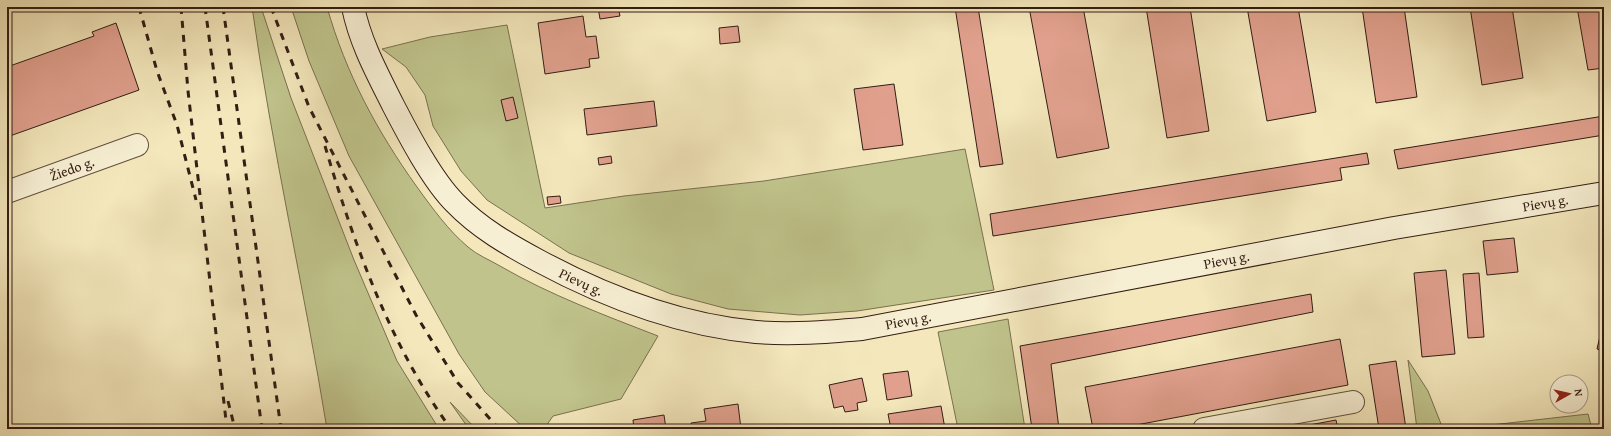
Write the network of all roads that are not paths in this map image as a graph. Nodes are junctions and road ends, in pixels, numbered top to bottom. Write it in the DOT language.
graph roads {
  1 [pos="353,7"];
  2 [pos="137,145"];
  3 [pos="7,192"];
  4 [pos="1604,194"];
  5 [pos="1353,402"];
  6 [pos="1204,429"];
  1 -- 4 [label="street, Pievų g."];
  2 -- 3 [label="street, Žiedo g."];
  5 -- 6 [label="street"];
}
